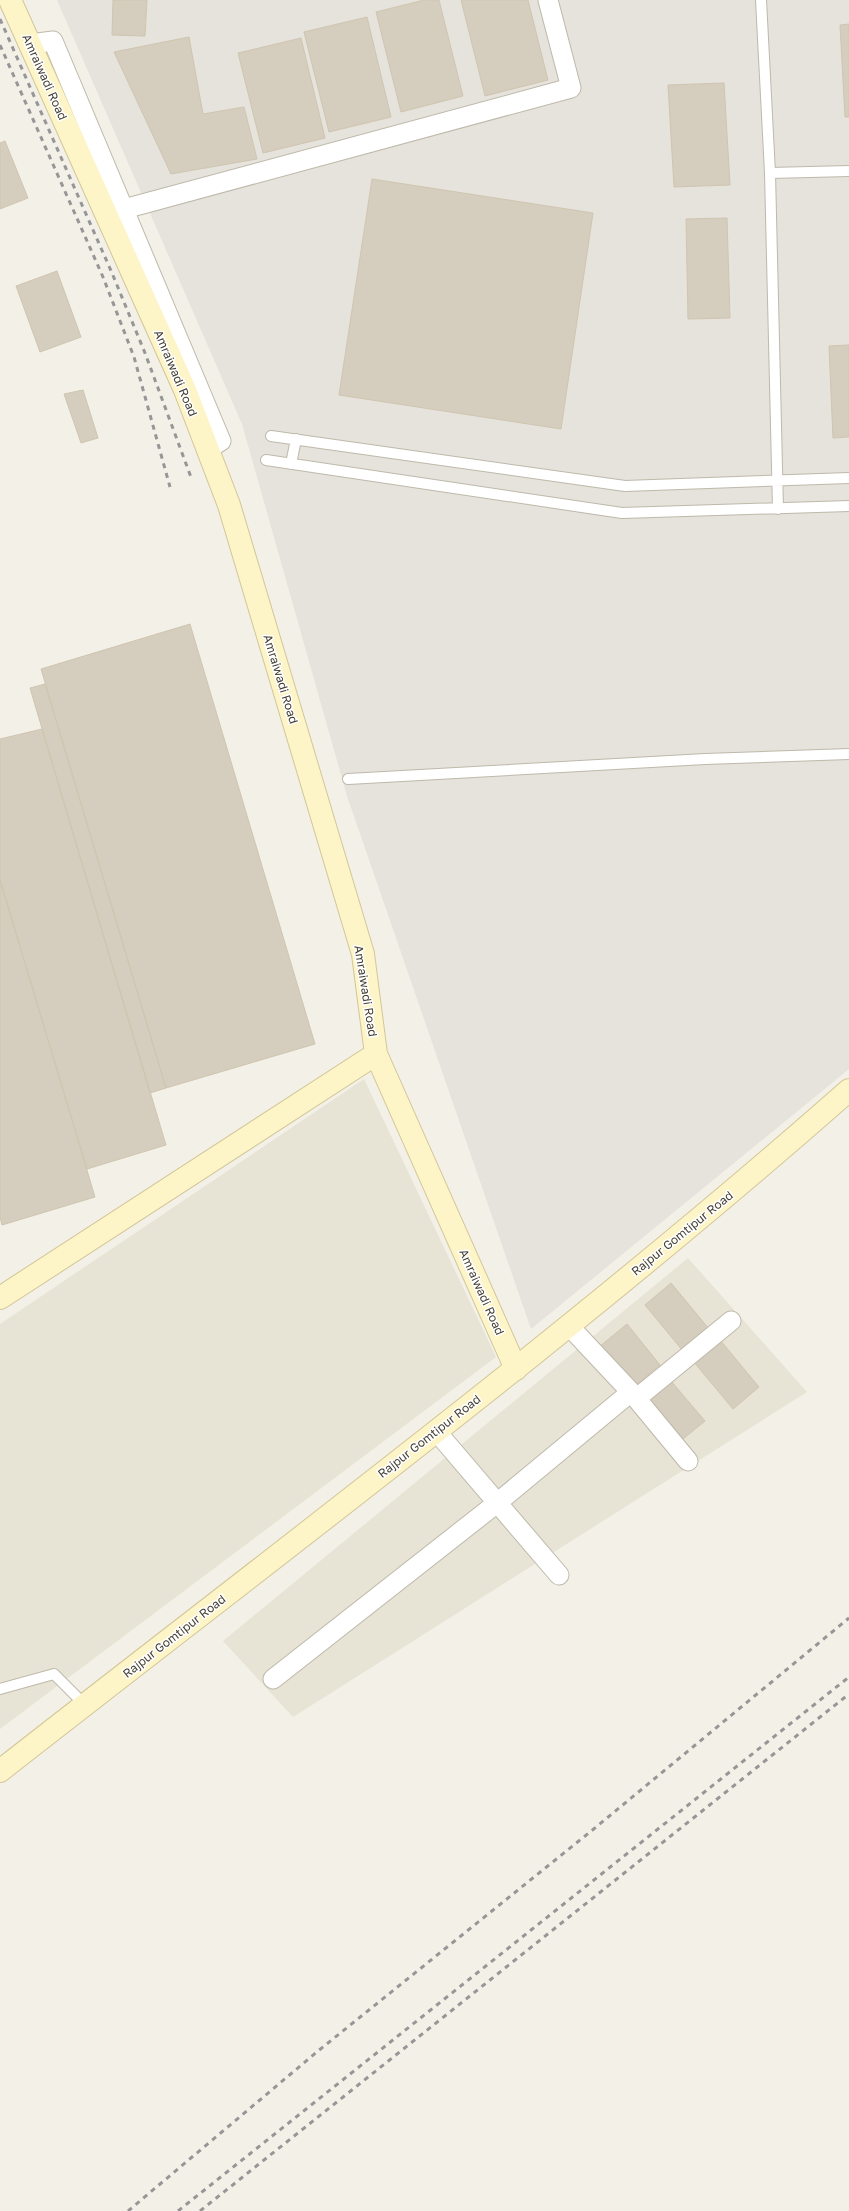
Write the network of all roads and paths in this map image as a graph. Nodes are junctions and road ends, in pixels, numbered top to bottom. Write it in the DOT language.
graph roads {
  1 [pos="10,0"];
  2 [pos="548,0"];
  3 [pos="761,0"];
  4 [pos="30,44"];
  5 [pos="849,171"];
  6 [pos="770,173"];
  7 [pos="124,209"];
  8 [pos="271,436"];
  9 [pos="296,439"];
  10 [pos="208,449"];
  11 [pos="266,460"];
  12 [pos="290,464"];
  13 [pos="849,478"];
  14 [pos="777,481"];
  15 [pos="849,506"];
  16 [pos="778,509"];
  17 [pos="849,754"];
  18 [pos="348,780"];
  19 [pos="376,1054"];
  20 [pos="849,1090"];
  21 [pos="0,1298"];
  22 [pos="731,1321"];
  23 [pos="569,1326"];
  24 [pos="516,1369"];
  25 [pos="634,1395"];
  26 [pos="436,1432"];
  27 [pos="688,1461"];
  28 [pos="497,1503"];
  29 [pos="559,1575"];
  30 [pos="273,1679"];
  31 [pos="0,1689"];
  32 [pos="85,1705"];
  33 [pos="0,1771"];
  1 -- 4 [label="main road, Amraiwadi Road"];
  2 -- 7 [label="street"];
  3 -- 6 [label="lane"];
  4 -- 7 [label="street"];
  4 -- 10 [label="main road, Amraiwadi Road"];
  5 -- 6 [label="lane"];
  6 -- 14 [label="lane"];
  7 -- 10 [label="street"];
  8 -- 9 [label="lane"];
  9 -- 12 [label="lane"];
  9 -- 14 [label="lane"];
  10 -- 19 [label="main road, Amraiwadi Road"];
  11 -- 12 [label="lane"];
  12 -- 16 [label="lane"];
  13 -- 14 [label="lane"];
  14 -- 16 [label="lane"];
  15 -- 16 [label="lane"];
  17 -- 18 [label="lane"];
  19 -- 21 [label="main road"];
  19 -- 24 [label="main road, Amraiwadi Road"];
  20 -- 23 [label="main road, Rajpur Gomtipur Road"];
  22 -- 25 [label="street"];
  23 -- 24 [label="main road, Rajpur Gomtipur Road"];
  23 -- 25 [label="street"];
  24 -- 26 [label="main road, Rajpur Gomtipur Road"];
  25 -- 27 [label="street"];
  25 -- 28 [label="street"];
  26 -- 28 [label="street"];
  26 -- 32 [label="main road, Rajpur Gomtipur Road"];
  28 -- 29 [label="street"];
  28 -- 30 [label="street"];
  31 -- 32 [label="lane"];
  32 -- 33 [label="main road, Rajpur Gomtipur Road"];
}
